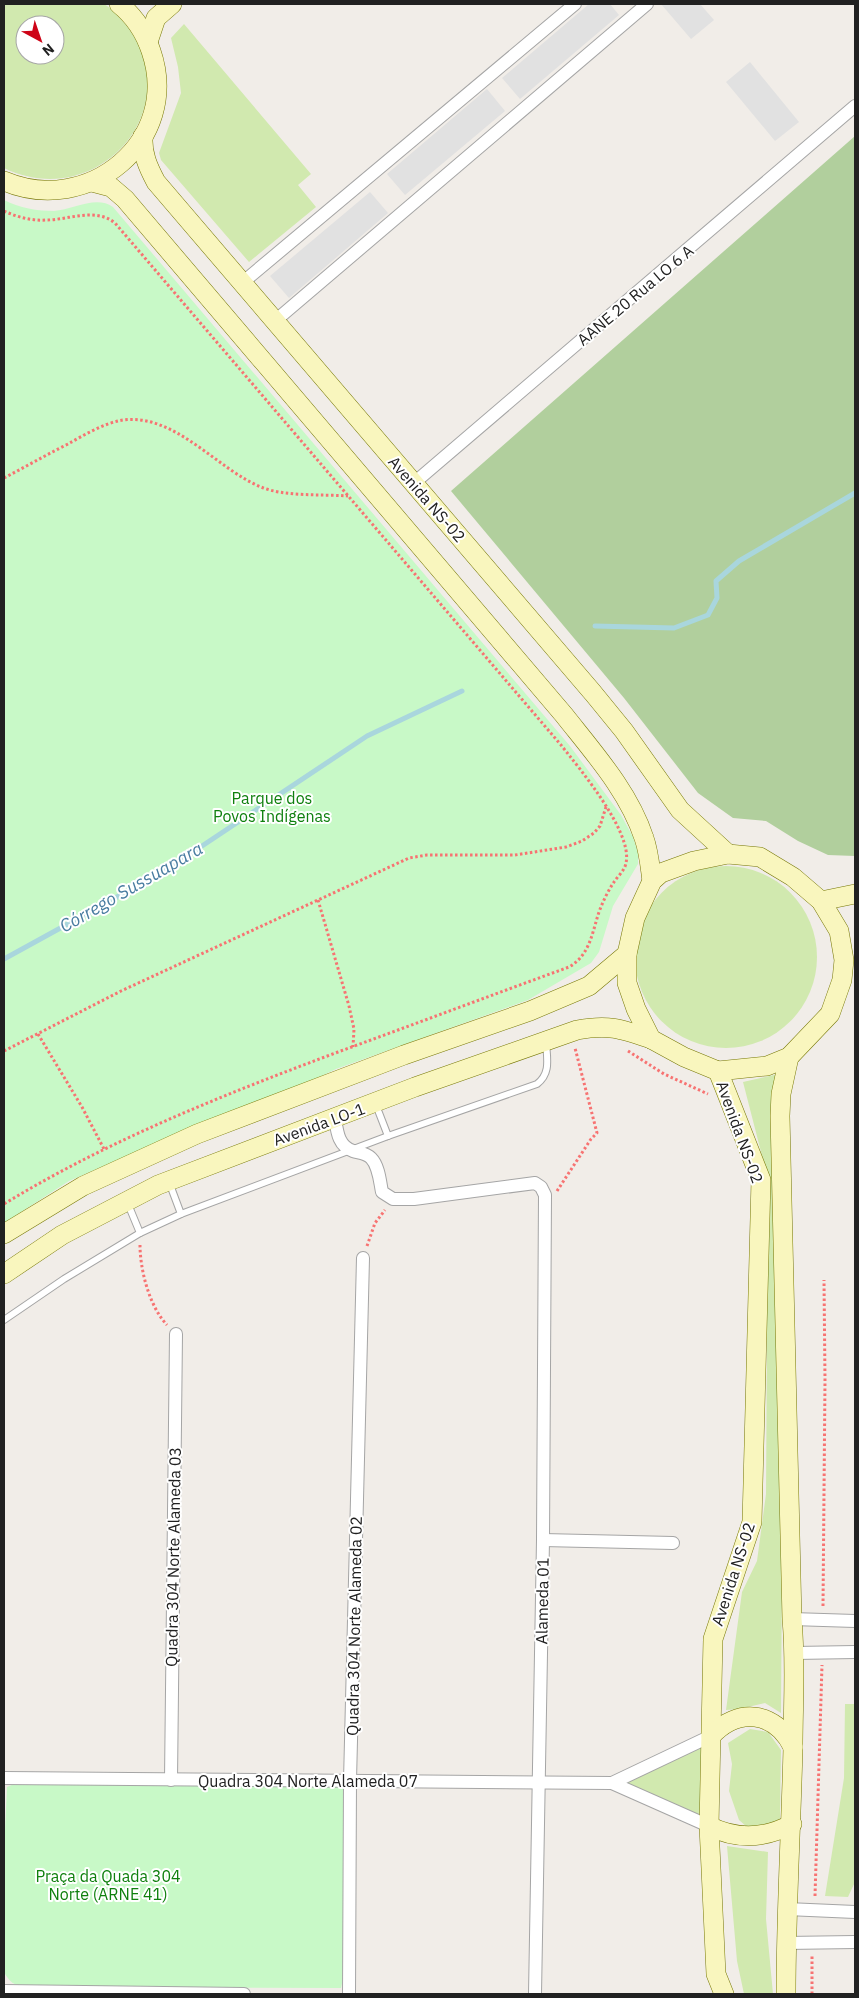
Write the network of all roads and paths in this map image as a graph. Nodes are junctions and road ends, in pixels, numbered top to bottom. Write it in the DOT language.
graph roads {
  1 [pos="119,4"];
  2 [pos="172,4"];
  3 [pos="575,4"];
  4 [pos="647,4"];
  5 [pos="148,42"];
  6 [pos="855,106"];
  7 [pos="143,136"];
  8 [pos="4,181"];
  9 [pos="92,182"];
  10 [pos="4,211"];
  11 [pos="242,282"];
  12 [pos="275,321"];
  13 [pos="4,478"];
  14 [pos="414,483"];
  15 [pos="348,496"];
  16 [pos="606,807"];
  17 [pos="728,854"];
  18 [pos="652,880"];
  19 [pos="855,894"];
  20 [pos="318,900"];
  21 [pos="821,901"];
  22 [pos="627,954"];
  23 [pos="849,955"];
  24 [pos="38,1034"];
  25 [pos="651,1039"];
  26 [pos="584,1046"];
  27 [pos="353,1047"];
  28 [pos="547,1048"];
  29 [pos="575,1048"];
  30 [pos="624,1048"];
  31 [pos="4,1051"];
  32 [pos="789,1057"];
  33 [pos="718,1071"];
  34 [pos="711,1095"];
  35 [pos="375,1103"];
  36 [pos="335,1118"];
  37 [pos="388,1136"];
  38 [pos="104,1149"];
  39 [pos="350,1150"];
  40 [pos="168,1181"];
  41 [pos="393,1199"];
  42 [pos="127,1201"];
  43 [pos="4,1204"];
  44 [pos="546,1208"];
  45 [pos="181,1214"];
  46 [pos="140,1233"];
  47 [pos="4,1234"];
  48 [pos="363,1258"];
  49 [pos="4,1274"];
  50 [pos="4,1320"];
  51 [pos="176,1334"];
  52 [pos="543,1540"];
  53 [pos="673,1543"];
  54 [pos="792,1619"];
  55 [pos="855,1621"];
  56 [pos="855,1652"];
  57 [pos="795,1653"];
  58 [pos="711,1736"];
  59 [pos="792,1747"];
  60 [pos="4,1778"];
  61 [pos="171,1780"];
  62 [pos="350,1781"];
  63 [pos="538,1782"];
  64 [pos="612,1783"];
  65 [pos="792,1824"];
  66 [pos="709,1826"];
  67 [pos="787,1909"];
  68 [pos="855,1912"];
  69 [pos="855,1942"];
  70 [pos="786,1943"];
  71 [pos="4,1991"];
  72 [pos="173,1994"];
  73 [pos="244,1994"];
  74 [pos="348,1994"];
  75 [pos="535,1994"];
  76 [pos="724,1994"];
  77 [pos="786,1994"];
  1 -- 5 [label="street, Avenida NS-02"];
  2 -- 5 [label="street"];
  3 -- 11 [label="street"];
  4 -- 12 [label="street"];
  5 -- 7 [label="street, Avenida NS-02"];
  6 -- 14 [label="street, AANE 20 Rua LO 6 A"];
  7 -- 9 [label="street, Avenida NS-02"];
  7 -- 11 [label="street, Avenida NS-02"];
  8 -- 9 [label="street, Avenida NS-02"];
  9 -- 18 [label="street"];
  10 -- 15 [label="path"];
  11 -- 12 [label="street, Avenida NS-02"];
  12 -- 14 [label="street, Avenida NS-02"];
  13 -- 15 [label="path"];
  14 -- 17 [label="street, Avenida NS-02"];
  15 -- 16 [label="path"];
  16 -- 20 [label="path"];
  16 -- 27 [label="path"];
  17 -- 18 [label="street"];
  17 -- 21 [label="street"];
  18 -- 22 [label="street"];
  19 -- 21 [label="street"];
  20 -- 24 [label="path"];
  20 -- 27 [label="path"];
  21 -- 23 [label="street"];
  22 -- 25 [label="street"];
  22 -- 47 [label="street, Avenida LO-1"];
  23 -- 32 [label="street"];
  24 -- 31 [label="path"];
  24 -- 38 [label="path"];
  25 -- 28 [label="street, Avenida LO-1"];
  25 -- 33 [label="street, Avenida LO-1"];
  26 -- 29 [label="path"];
  27 -- 38 [label="path"];
  28 -- 29 [label="path"];
  28 -- 35 [label="street, Avenida LO-1"];
  28 -- 37 [label="lane"];
  29 -- 44 [label="path"];
  30 -- 34 [label="path"];
  32 -- 33 [label="street"];
  32 -- 54 [label="street, Avenida NS-02"];
  33 -- 58 [label="street, Avenida NS-02"];
  35 -- 36 [label="street, Avenida LO-1"];
  35 -- 37 [label="lane"];
  36 -- 39 [label="street"];
  36 -- 40 [label="street, Avenida LO-1"];
  37 -- 39 [label="lane"];
  38 -- 43 [label="path"];
  39 -- 41 [label="street"];
  39 -- 45 [label="lane"];
  40 -- 42 [label="street, Avenida LO-1"];
  40 -- 45 [label="lane"];
  41 -- 44 [label="street, Alameda 01"];
  41 -- 48 [label="path"];
  42 -- 46 [label="lane"];
  42 -- 49 [label="street, Avenida LO-1"];
  44 -- 52 [label="street, Alameda 01"];
  45 -- 46 [label="lane"];
  46 -- 50 [label="lane"];
  46 -- 51 [label="path"];
  48 -- 62 [label="street, Quadra 304 Norte Alameda 02"];
  51 -- 61 [label="street, Quadra 304 Norte Alameda 03"];
  52 -- 53 [label="street"];
  52 -- 63 [label="street, Alameda 01"];
  54 -- 55 [label="street"];
  54 -- 57 [label="street, Avenida NS-02"];
  56 -- 57 [label="street"];
  57 -- 59 [label="street, Avenida NS-02"];
  58 -- 59 [label="street"];
  58 -- 64 [label="street, Quadra 304 Norte Alameda 07"];
  58 -- 66 [label="street, Avenida NS-02"];
  59 -- 65 [label="street, Avenida NS-02"];
  60 -- 61 [label="street, Quadra 304 Norte Alameda 07"];
  61 -- 62 [label="street, Quadra 304 Norte Alameda 07"];
  62 -- 63 [label="street, Quadra 304 Norte Alameda 07"];
  62 -- 74 [label="street, Quadra 304 Norte Alameda 02"];
  63 -- 64 [label="street, Quadra 304 Norte Alameda 07"];
  63 -- 75 [label="street, Alameda 01"];
  64 -- 66 [label="street, Quadra 304 Norte Alameda 07"];
  65 -- 66 [label="street"];
  65 -- 67 [label="street, Avenida NS-02"];
  66 -- 76 [label="street, Avenida NS-02"];
  67 -- 68 [label="street"];
  67 -- 70 [label="street, Avenida NS-02"];
  69 -- 70 [label="street"];
  70 -- 77 [label="street, Avenida NS-02"];
  71 -- 72 [label="street"];
  72 -- 73 [label="street"];
}
